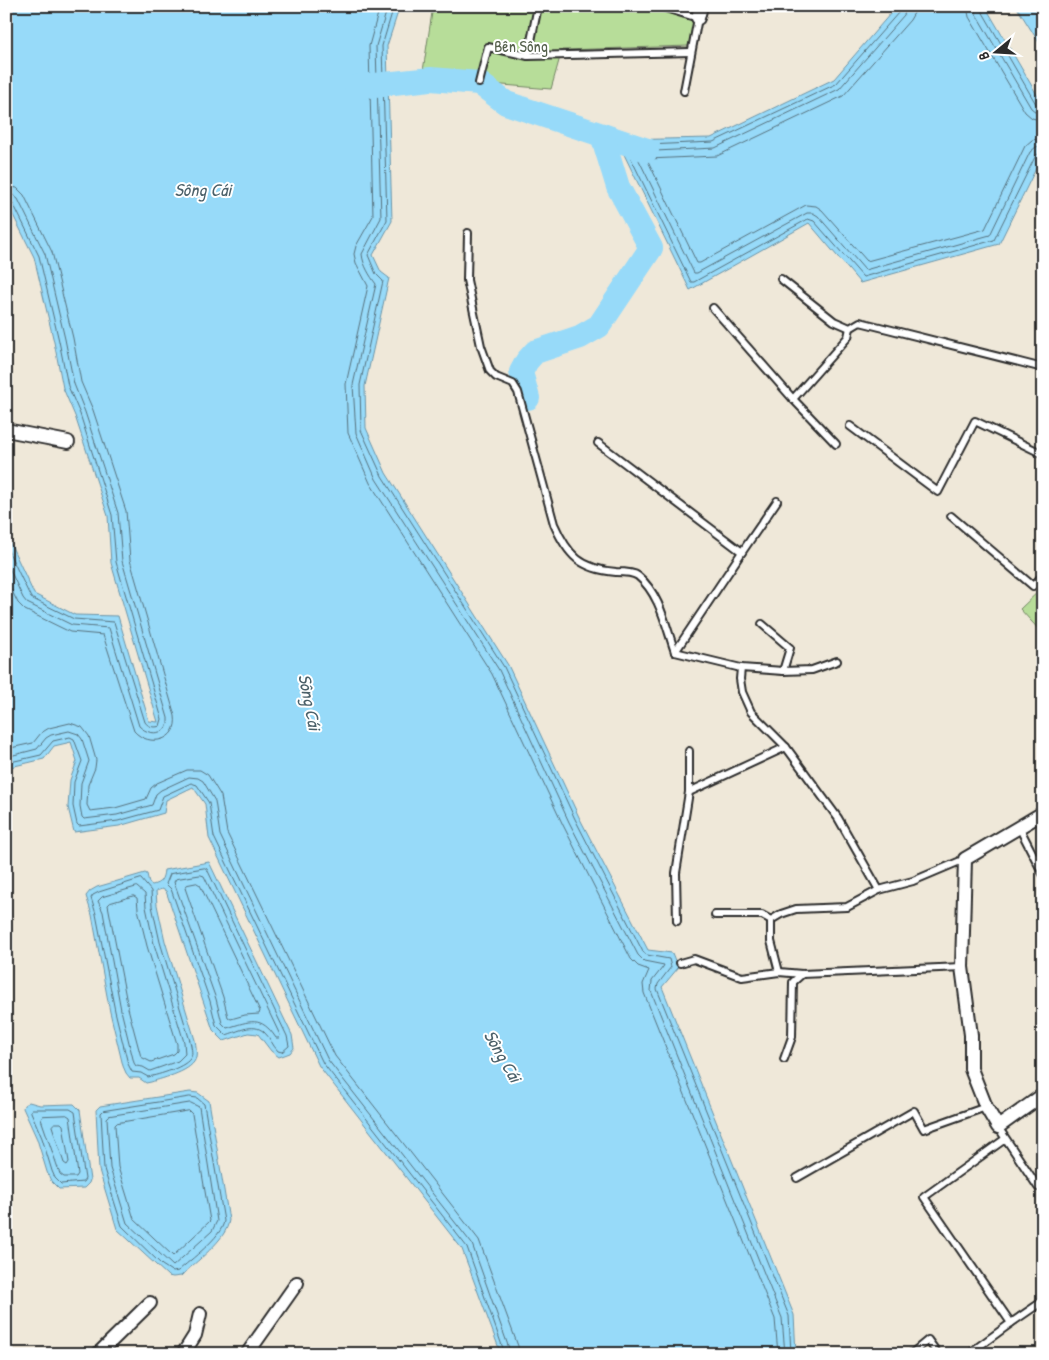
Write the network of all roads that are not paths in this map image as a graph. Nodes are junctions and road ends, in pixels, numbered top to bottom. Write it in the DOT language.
graph roads {
  1 [pos="538,6"];
  2 [pos="659,6"];
  3 [pos="699,12"];
  4 [pos="691,52"];
  5 [pos="528,56"];
  6 [pos="479,83"];
  7 [pos="684,91"];
  8 [pos="468,233"];
  9 [pos="781,278"];
  10 [pos="714,308"];
  11 [pos="850,328"];
  12 [pos="1043,368"];
  13 [pos="793,399"];
  14 [pos="850,426"];
  15 [pos="6,430"];
  16 [pos="68,442"];
  17 [pos="598,443"];
  18 [pos="836,444"];
  19 [pos="1043,454"];
  20 [pos="777,501"];
  21 [pos="951,516"];
  22 [pos="742,552"];
  23 [pos="1043,575"];
  24 [pos="762,624"];
  25 [pos="675,652"];
  26 [pos="837,661"];
  27 [pos="741,668"];
  28 [pos="783,671"];
  29 [pos="786,747"];
  30 [pos="689,751"];
  31 [pos="689,792"];
  32 [pos="1043,813"];
  33 [pos="1019,827"];
  34 [pos="964,859"];
  35 [pos="1043,874"];
  36 [pos="879,890"];
  37 [pos="715,915"];
  38 [pos="771,920"];
  39 [pos="678,921"];
  40 [pos="680,963"];
  41 [pos="962,967"];
  42 [pos="779,972"];
  43 [pos="802,974"];
  44 [pos="784,1059"];
  45 [pos="1043,1095"];
  46 [pos="986,1106"];
  47 [pos="998,1127"];
  48 [pos="1005,1139"];
  49 [pos="797,1178"];
  50 [pos="1038,1188"];
  51 [pos="297,1283"];
  52 [pos="1043,1301"];
  53 [pos="150,1303"];
  54 [pos="200,1314"];
  55 [pos="1011,1322"];
  56 [pos="98,1354"];
  57 [pos="183,1354"];
  58 [pos="247,1354"];
  59 [pos="911,1354"];
  60 [pos="938,1354"];
  61 [pos="976,1354"];
  1 -- 5 [label="lane"];
  2 -- 3 [label="lane"];
  3 -- 4 [label="lane"];
  4 -- 5 [label="lane"];
  4 -- 7 [label="lane"];
  5 -- 6 [label="lane"];
  8 -- 25 [label="lane"];
  9 -- 11 [label="lane"];
  10 -- 13 [label="lane"];
  11 -- 12 [label="lane"];
  11 -- 13 [label="lane"];
  13 -- 18 [label="lane"];
  14 -- 19 [label="lane"];
  15 -- 16 [label="street"];
  17 -- 22 [label="lane"];
  20 -- 22 [label="lane"];
  21 -- 23 [label="lane"];
  22 -- 25 [label="lane"];
  24 -- 28 [label="lane"];
  25 -- 27 [label="lane"];
  26 -- 28 [label="lane"];
  27 -- 28 [label="lane"];
  27 -- 29 [label="lane"];
  29 -- 31 [label="lane"];
  29 -- 36 [label="lane"];
  30 -- 31 [label="lane"];
  31 -- 39 [label="lane"];
  32 -- 33 [label="street"];
  33 -- 34 [label="street"];
  33 -- 35 [label="lane"];
  34 -- 36 [label="lane"];
  34 -- 41 [label="street"];
  36 -- 38 [label="lane"];
  37 -- 38 [label="lane"];
  38 -- 42 [label="lane"];
  40 -- 42 [label="lane"];
  41 -- 43 [label="lane"];
  41 -- 46 [label="street"];
  42 -- 43 [label="lane"];
  43 -- 44 [label="lane"];
  45 -- 47 [label="street"];
  46 -- 47 [label="street"];
  46 -- 49 [label="lane"];
  47 -- 48 [label="lane"];
  48 -- 50 [label="lane"];
  48 -- 55 [label="lane"];
  51 -- 58 [label="street"];
  52 -- 55 [label="lane"];
  53 -- 56 [label="street"];
  54 -- 57 [label="street"];
  55 -- 61 [label="lane"];
  59 -- 60 [label="lane"];
}
